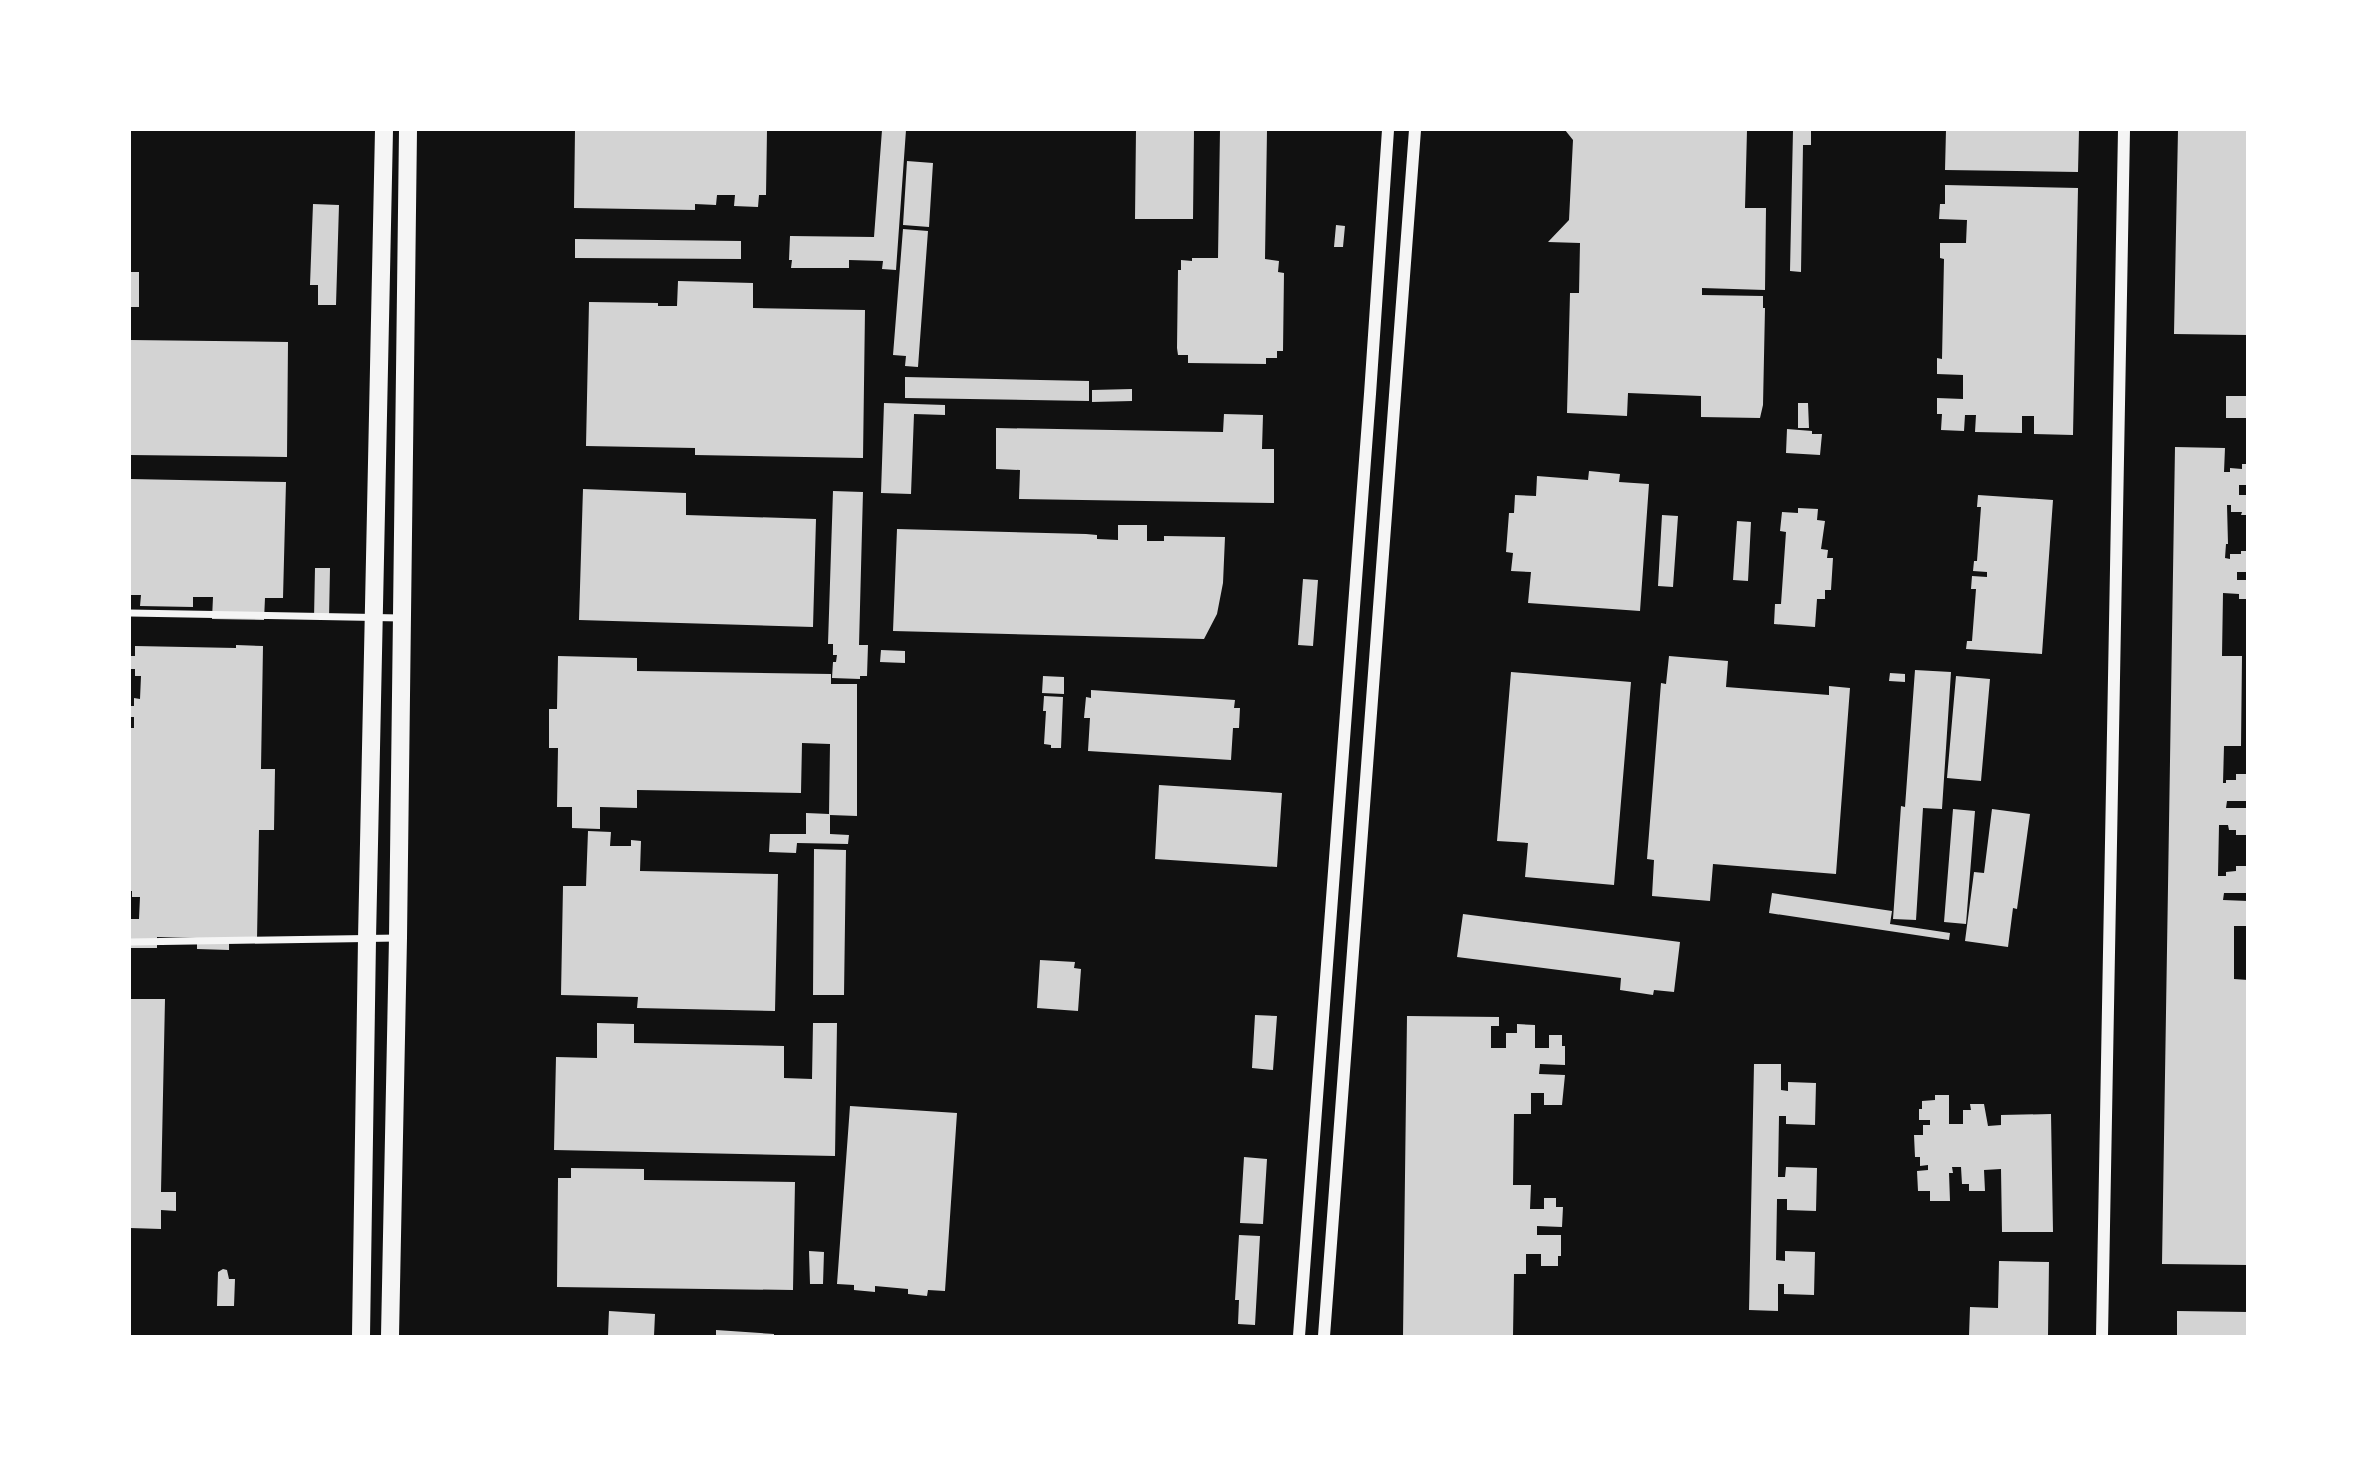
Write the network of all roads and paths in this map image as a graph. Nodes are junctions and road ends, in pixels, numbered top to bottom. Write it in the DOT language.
graph roads {
  1 [pos="384,130"];
  2 [pos="408,130"];
  3 [pos="1388,130"];
  4 [pos="1415,130"];
  5 [pos="2124,130"];
  6 [pos="130,613"];
  7 [pos="401,618"];
  8 [pos="374,619"];
  9 [pos="398,938"];
  10 [pos="367,939"];
  11 [pos="130,942"];
  12 [pos="362,1336"];
  13 [pos="390,1336"];
  14 [pos="1299,1336"];
  15 [pos="1324,1336"];
  16 [pos="2102,1336"];
  1 -- 8 [label="main road"];
  2 -- 7 [label="main road"];
  3 -- 14 [label="street"];
  4 -- 15 [label="street"];
  5 -- 16 [label="street"];
  6 -- 8 [label="street"];
  7 -- 8 [label="street"];
  7 -- 9 [label="main road"];
  8 -- 10 [label="main road"];
  9 -- 10 [label="street"];
  9 -- 13 [label="main road"];
  10 -- 11 [label="street"];
  10 -- 12 [label="main road"];
}
